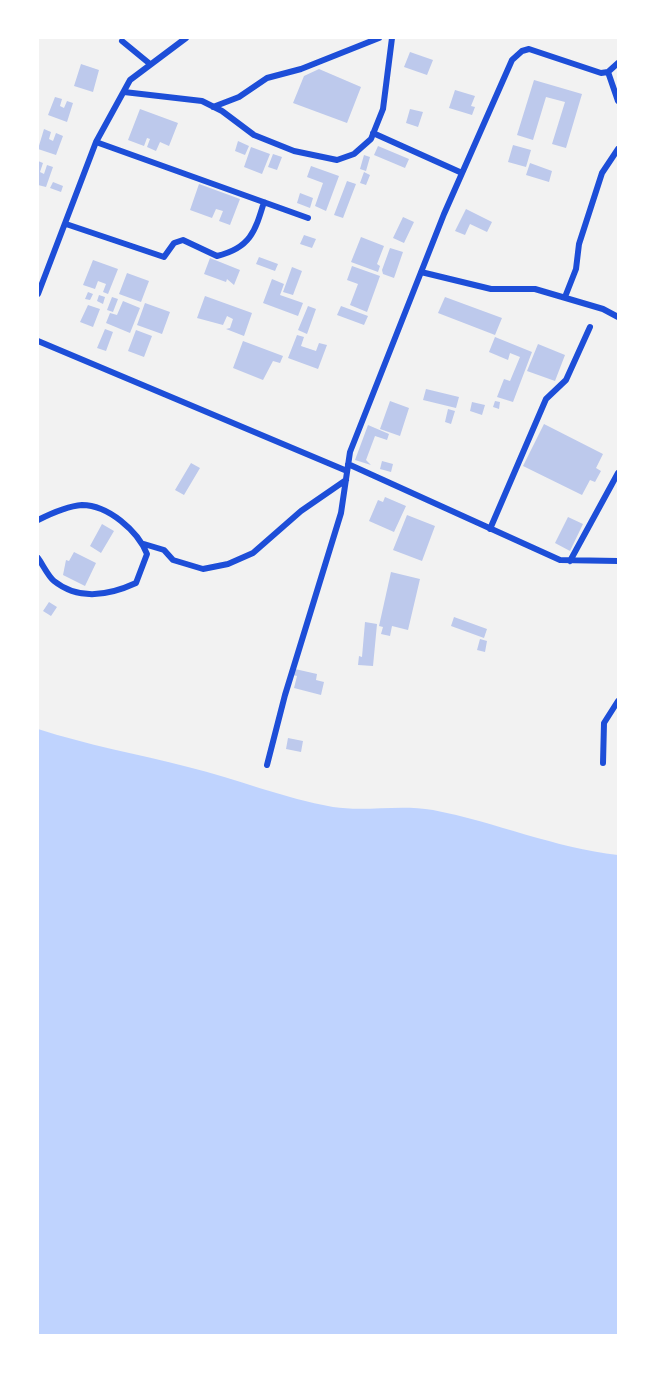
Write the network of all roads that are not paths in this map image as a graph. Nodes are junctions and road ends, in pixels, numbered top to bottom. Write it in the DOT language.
graph roads {
  1 [pos="186,38"];
  2 [pos="379,38"];
  3 [pos="392,38"];
  4 [pos="122,41"];
  5 [pos="618,63"];
  6 [pos="150,64"];
  7 [pos="608,72"];
  8 [pos="123,92"];
  9 [pos="618,101"];
  10 [pos="213,106"];
  11 [pos="373,133"];
  12 [pos="96,142"];
  13 [pos="618,149"];
  14 [pos="462,173"];
  15 [pos="264,202"];
  16 [pos="308,218"];
  17 [pos="66,225"];
  18 [pos="421,272"];
  19 [pos="38,294"];
  20 [pos="565,297"];
  21 [pos="618,317"];
  22 [pos="590,327"];
  23 [pos="38,341"];
  24 [pos="348,467"];
  25 [pos="618,473"];
  26 [pos="346,480"];
  27 [pos="38,520"];
  28 [pos="490,529"];
  29 [pos="144,544"];
  30 [pos="38,558"];
  31 [pos="570,561"];
  32 [pos="618,561"];
  33 [pos="618,700"];
  34 [pos="603,763"];
  35 [pos="267,765"];
  1 -- 6 [label="street"];
  2 -- 10 [label="street"];
  3 -- 11 [label="street"];
  4 -- 6 [label="street"];
  5 -- 7 [label="street"];
  6 -- 8 [label="street"];
  7 -- 9 [label="street"];
  7 -- 14 [label="street"];
  8 -- 10 [label="street"];
  8 -- 12 [label="street"];
  10 -- 11 [label="street"];
  11 -- 14 [label="street"];
  12 -- 15 [label="street"];
  12 -- 17 [label="street"];
  13 -- 20 [label="street"];
  14 -- 18 [label="street"];
  15 -- 16 [label="street"];
  15 -- 17 [label="street"];
  17 -- 19 [label="street"];
  18 -- 20 [label="street"];
  18 -- 24 [label="street"];
  20 -- 21 [label="street"];
  22 -- 28 [label="street"];
  23 -- 24 [label="street"];
  24 -- 26 [label="street"];
  24 -- 28 [label="street"];
  25 -- 31 [label="street"];
  26 -- 29 [label="street"];
  26 -- 35 [label="street"];
  27 -- 29 [label="street"];
  28 -- 31 [label="street"];
  29 -- 30 [label="street"];
  31 -- 32 [label="street"];
  33 -- 34 [label="street"];
}
